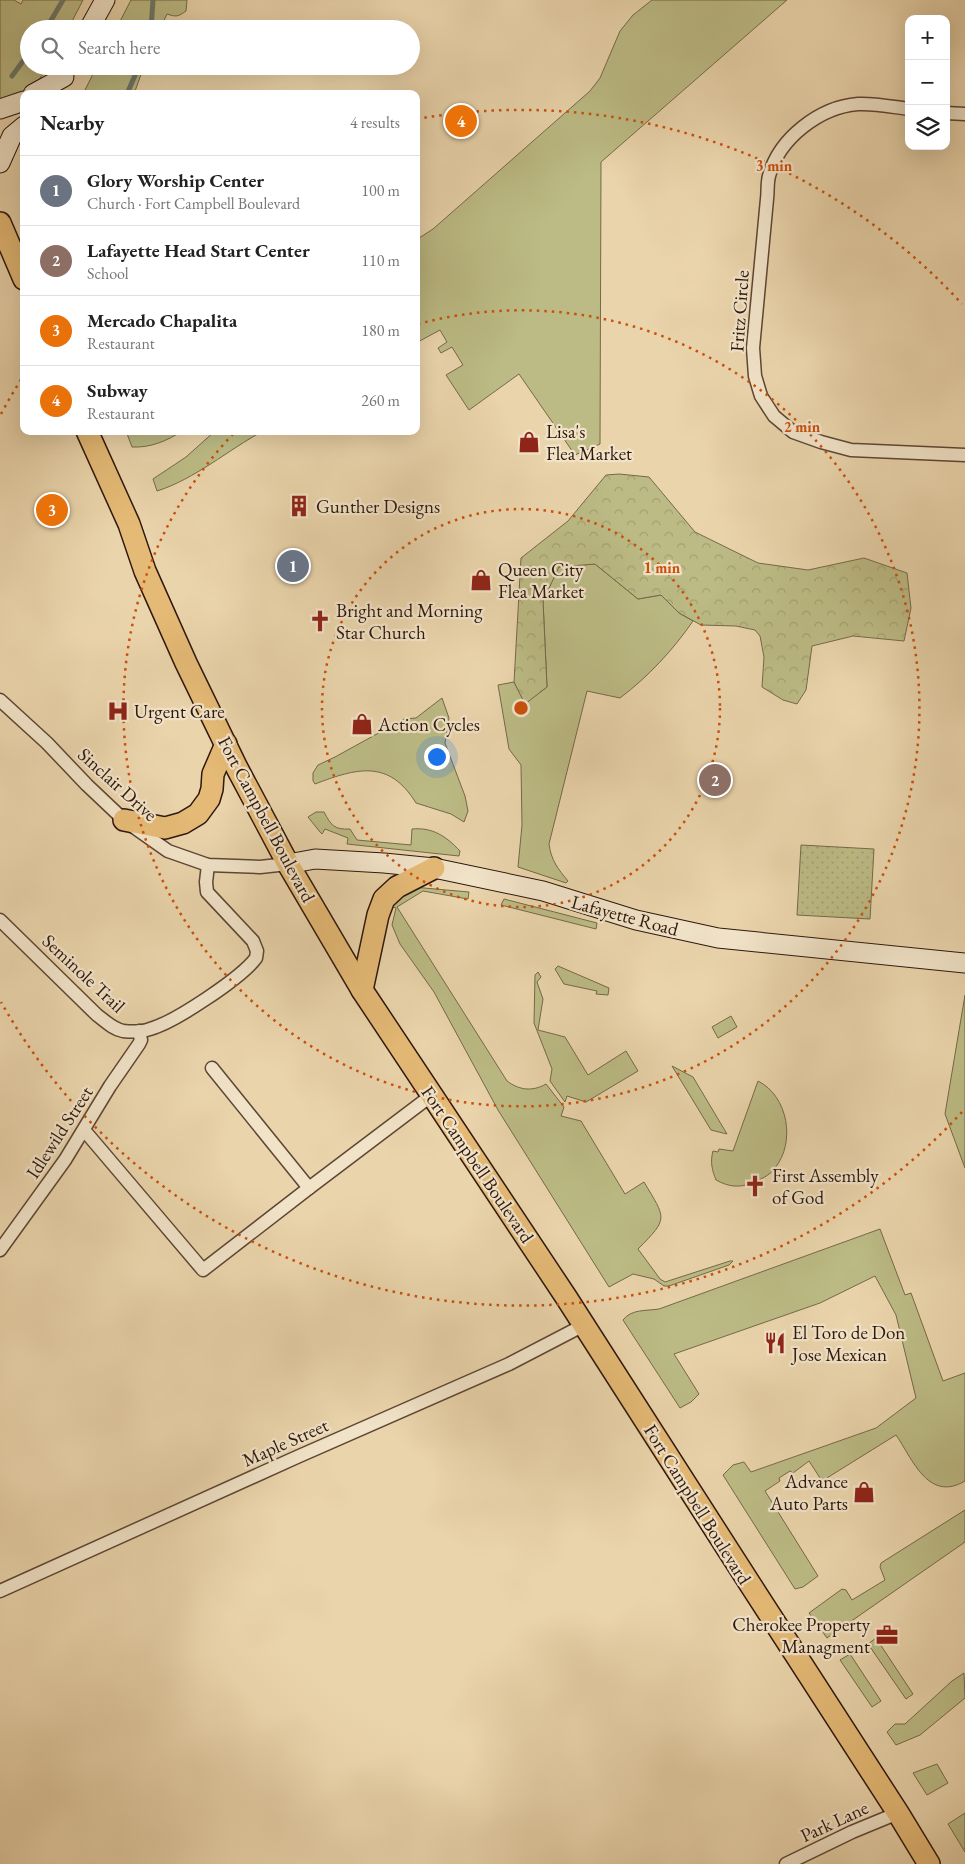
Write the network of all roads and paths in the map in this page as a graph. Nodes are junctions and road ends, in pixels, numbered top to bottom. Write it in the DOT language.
graph roads {
  1 [pos="105,0"];
  2 [pos="95,20"];
  3 [pos="62,75"];
  4 [pos="65,75"];
  5 [pos="39,90"];
  6 [pos="56,90"];
  7 [pos="20,102"];
  8 [pos="0,109"];
  9 [pos="905,109"];
  10 [pos="950,113"];
  11 [pos="965,114"];
  12 [pos="20,129"];
  13 [pos="0,163"];
  14 [pos="0,223"];
  15 [pos="20,270"];
  16 [pos="89,435"];
  17 [pos="965,455"];
  18 [pos="0,700"];
  19 [pos="226,744"];
  20 [pos="124,820"];
  21 [pos="288,864"];
  22 [pos="208,865"];
  23 [pos="434,868"];
  24 [pos="0,920"];
  25 [pos="965,963"];
  26 [pos="362,990"];
  27 [pos="139,1031"];
  28 [pos="212,1068"];
  29 [pos="432,1095"];
  30 [pos="84,1130"];
  31 [pos="309,1188"];
  32 [pos="0,1250"];
  33 [pos="584,1325"];
  34 [pos="0,1591"];
  35 [pos="898,1813"];
  36 [pos="786,1864"];
  37 [pos="929,1864"];
  1 -- 2 [label="main road"];
  3 -- 5 [label="main road"];
  4 -- 6 [label="main road"];
  7 -- 8 [label="main road"];
  9 -- 17 [label="street, Fritz Circle"];
  10 -- 11 [label="street"];
  12 -- 13 [label="main road"];
  14 -- 15 [label="highway"];
  16 -- 19 [label="highway, Fort Campbell Boulevard"];
  18 -- 20 [label="street, Sinclair Drive"];
  19 -- 20 [label="highway"];
  19 -- 21 [label="highway, Fort Campbell Boulevard"];
  20 -- 22 [label="street, Sinclair Drive"];
  21 -- 22 [label="street, Sinclair Drive"];
  21 -- 23 [label="main road, Lafayette Road"];
  21 -- 26 [label="highway, Fort Campbell Boulevard"];
  22 -- 27 [label="street, Seminole Trail"];
  23 -- 25 [label="main road, Lafayette Road"];
  23 -- 26 [label="highway"];
  24 -- 27 [label="street, Seminole Trail"];
  26 -- 29 [label="highway, Fort Campbell Boulevard"];
  27 -- 30 [label="street, Idlewild Street"];
  28 -- 31 [label="street"];
  29 -- 31 [label="street"];
  29 -- 33 [label="highway, Fort Campbell Boulevard"];
  30 -- 31 [label="street"];
  30 -- 32 [label="street, Idlewild Street"];
  33 -- 34 [label="street, Maple Street"];
  33 -- 35 [label="highway, Fort Campbell Boulevard"];
  35 -- 36 [label="street, Park Lane"];
  35 -- 37 [label="highway, Fort Campbell Boulevard"];
}
